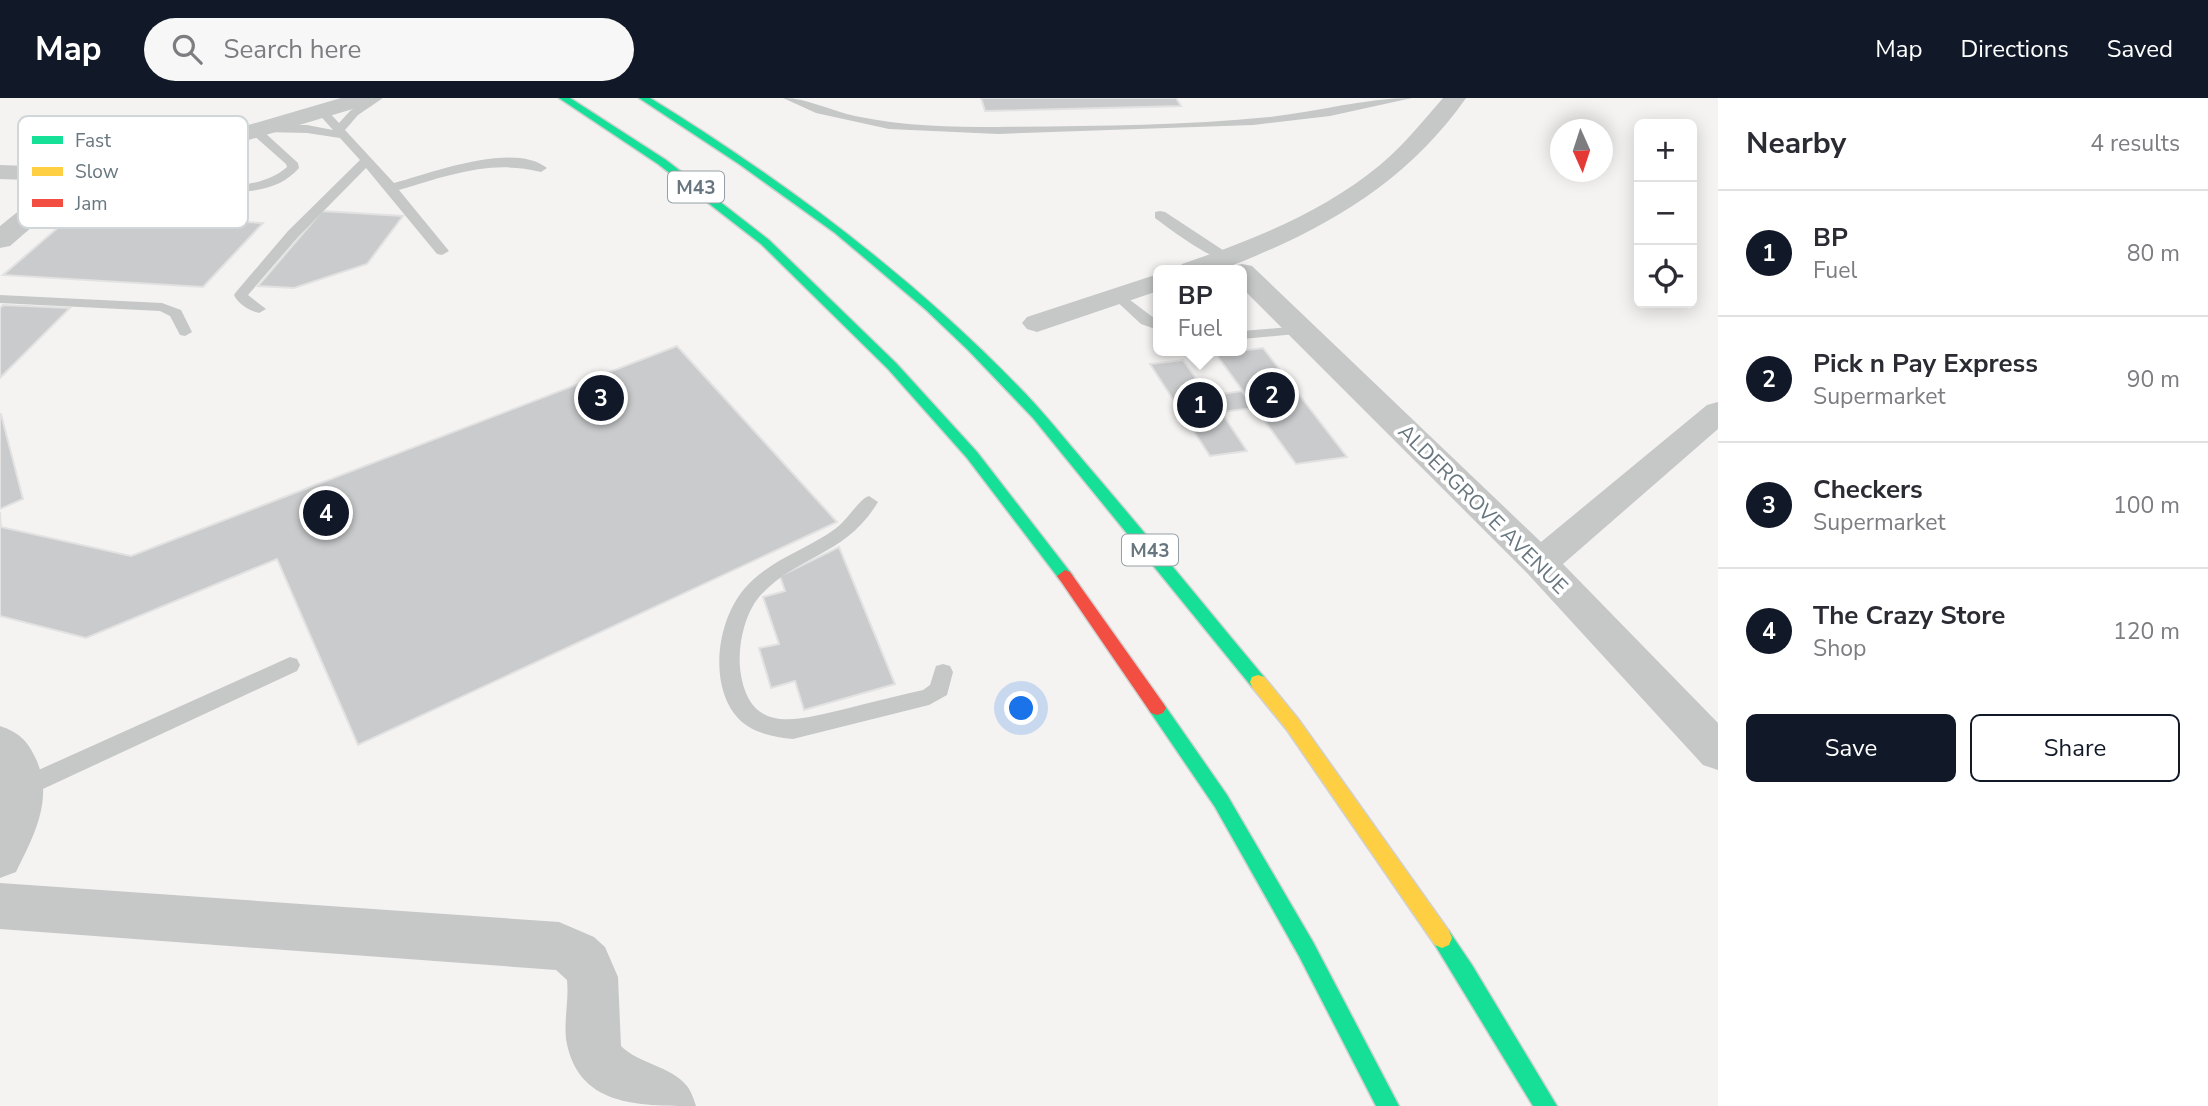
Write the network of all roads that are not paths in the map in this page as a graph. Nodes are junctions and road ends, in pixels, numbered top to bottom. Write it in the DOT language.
graph roads {
  1 [pos="365,98"];
  2 [pos="377,98"];
  3 [pos="553,98"];
  4 [pos="644,98"];
  5 [pos="789,98"];
  6 [pos="1406,98"];
  7 [pos="1455,98"];
  8 [pos="570,102"];
  9 [pos="322,111"];
  10 [pos="260,130"];
  11 [pos="248,133"];
  12 [pos="343,133"];
  13 [pos="367,160"];
  14 [pos="541,168"];
  15 [pos="0,172"];
  16 [pos="18,173"];
  17 [pos="248,186"];
  18 [pos="391,188"];
  19 [pos="1160,215"];
  20 [pos="18,225"];
  21 [pos="0,240"];
  22 [pos="442,251"];
  23 [pos="1234,265"];
  24 [pos="1240,265"];
  25 [pos="1247,277"];
  26 [pos="1153,284"];
  27 [pos="1118,295"];
  28 [pos="0,299"];
  29 [pos="259,309"];
  30 [pos="1037,323"];
  31 [pos="1153,324"];
  32 [pos="1301,330"];
  33 [pos="185,332"];
  34 [pos="1247,335"];
  35 [pos="1718,412"];
  36 [pos="869,502"];
  37 [pos="1539,563"];
  38 [pos="290,665"];
  39 [pos="943,672"];
  40 [pos="0,744"];
  41 [pos="1718,752"];
  42 [pos="22,788"];
  43 [pos="0,857"];
  44 [pos="0,906"];
  45 [pos="669,1106"];
  46 [pos="1388,1106"];
  47 [pos="1546,1106"];
  1 -- 9 [label="street"];
  2 -- 12 [label="lane"];
  3 -- 8 [label="main road"];
  4 -- 47 [label="main road, M43"];
  5 -- 6 [label="lane"];
  7 -- 24 [label="street"];
  8 -- 46 [label="main road, M43"];
  9 -- 10 [label="street"];
  9 -- 12 [label="lane"];
  10 -- 11 [label="street"];
  10 -- 12 [label="lane"];
  10 -- 17 [label="lane"];
  12 -- 13 [label="lane"];
  13 -- 18 [label="lane"];
  13 -- 29 [label="lane"];
  14 -- 18 [label="lane"];
  15 -- 16 [label="street"];
  18 -- 22 [label="lane"];
  19 -- 23 [label="lane"];
  20 -- 21 [label="street"];
  25 -- 32 [label="street, ALDERGROVE AVENUE"];
  26 -- 27 [label="street"];
  27 -- 30 [label="street"];
  27 -- 31 [label="lane"];
  28 -- 33 [label="lane"];
  32 -- 34 [label="lane"];
  32 -- 37 [label="street, ALDERGROVE AVENUE"];
  35 -- 37 [label="street"];
  36 -- 39 [label="lane"];
  37 -- 41 [label="street, ALDERGROVE AVENUE"];
  38 -- 42 [label="lane"];
  40 -- 42 [label="street"];
  42 -- 43 [label="street"];
  44 -- 45 [label="street"];
}
